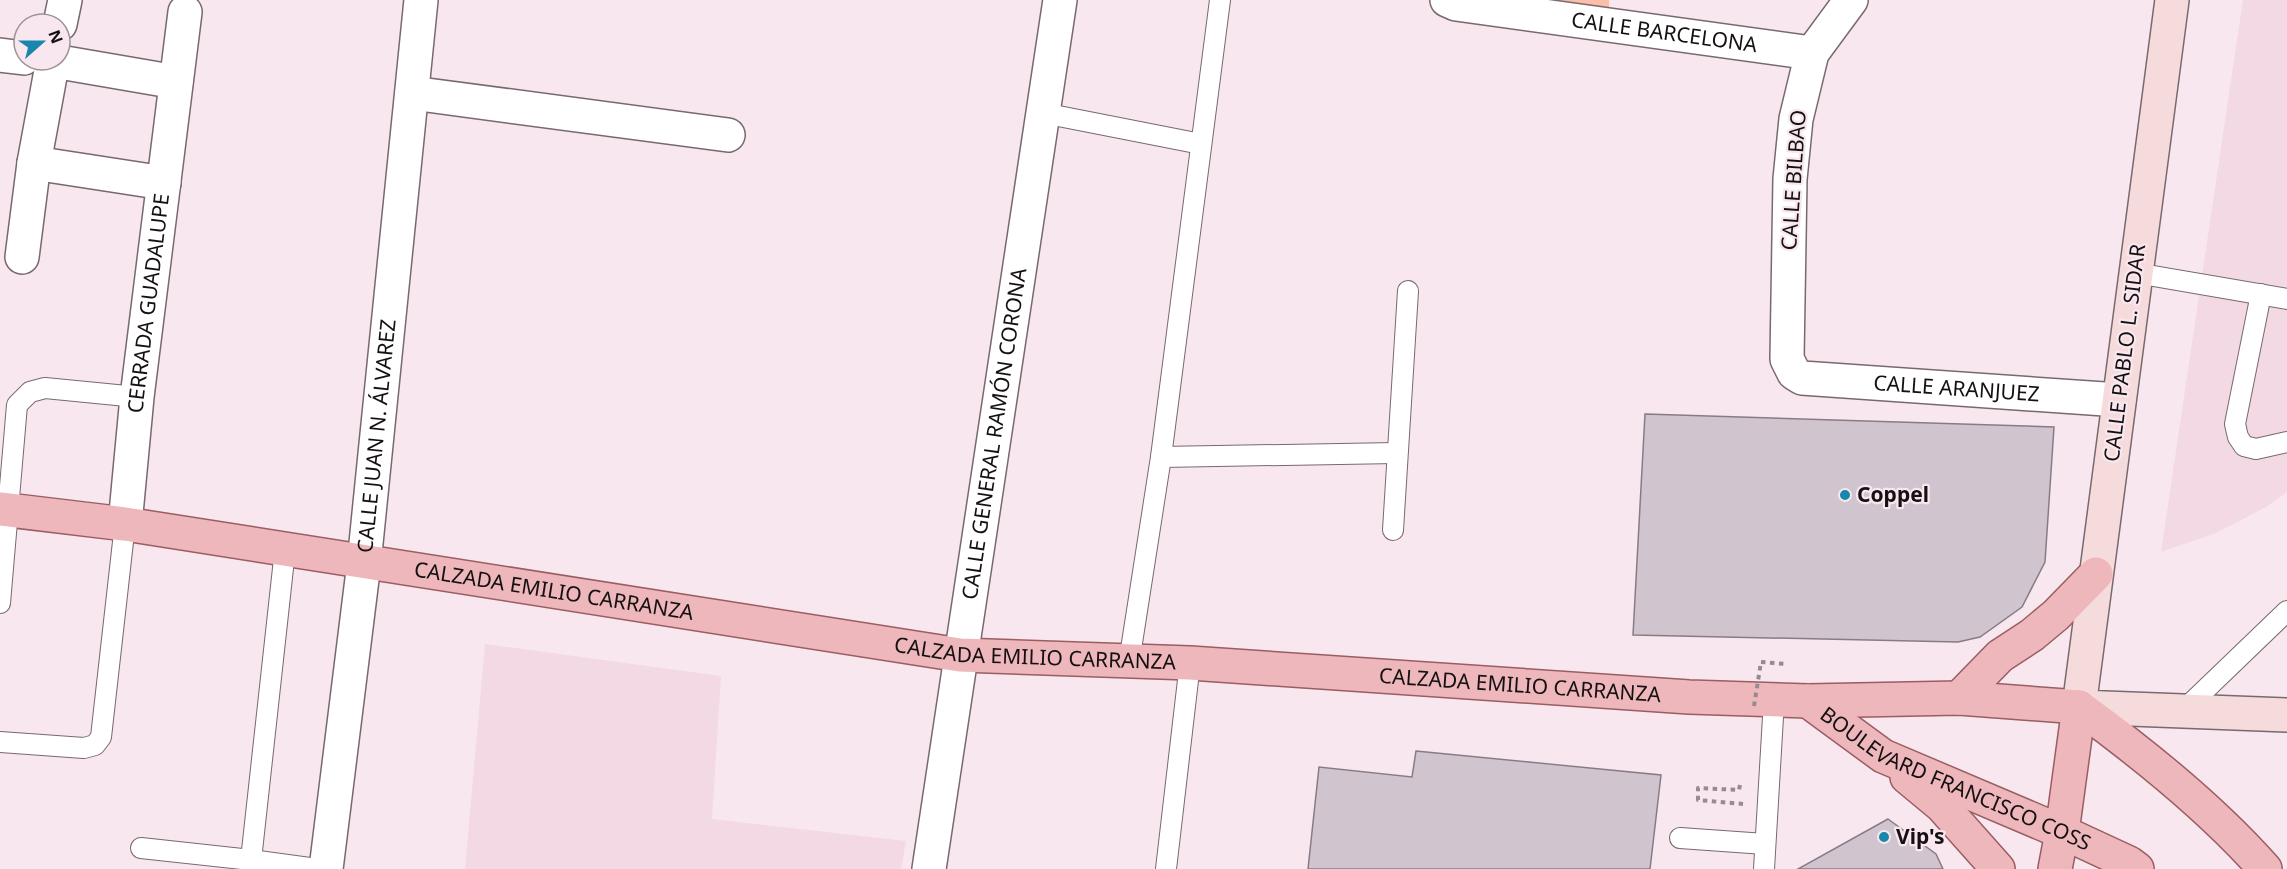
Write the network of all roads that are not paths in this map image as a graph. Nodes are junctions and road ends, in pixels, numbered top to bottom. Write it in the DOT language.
graph roads {
  1 [pos="421,0"];
  2 [pos="1060,0"];
  3 [pos="1220,0"];
  4 [pos="1447,0"];
  5 [pos="1851,0"];
  6 [pos="2172,0"];
  7 [pos="185,12"];
  8 [pos="1812,53"];
  9 [pos="72,63"];
  10 [pos="51,72"];
  11 [pos="176,82"];
  12 [pos="412,93"];
  13 [pos="1043,113"];
  14 [pos="728,135"];
  15 [pos="1201,144"];
  16 [pos="34,163"];
  17 [pos="164,183"];
  18 [pos="22,257"];
  19 [pos="2136,273"];
  20 [pos="1408,291"];
  21 [pos="2261,294"];
  22 [pos="2287,299"];
  23 [pos="1794,373"];
  24 [pos="137,397"];
  25 [pos="2119,399"];
  26 [pos="2287,442"];
  27 [pos="1396,453"];
  28 [pos="1161,457"];
  29 [pos="4,510"];
  30 [pos="125,524"];
  31 [pos="1393,530"];
  32 [pos="285,550"];
  33 [pos="364,563"];
  34 [pos="2096,574"];
  35 [pos="0,603"];
  36 [pos="2287,610"];
  37 [pos="960,655"];
  38 [pos="1129,662"];
  39 [pos="1190,663"];
  40 [pos="1959,698"];
  41 [pos="1808,701"];
  42 [pos="1764,703"];
  43 [pos="2079,707"];
  44 [pos="2184,710"];
  45 [pos="2287,715"];
  46 [pos="0,742"];
  47 [pos="1883,756"];
  48 [pos="2062,832"];
  49 [pos="1680,838"];
  50 [pos="1765,844"];
  51 [pos="141,849"];
  52 [pos="251,860"];
  53 [pos="316,869"];
  54 [pos="326,869"];
  55 [pos="929,869"];
  56 [pos="1166,869"];
  57 [pos="1764,869"];
  58 [pos="1998,869"];
  59 [pos="2055,869"];
  60 [pos="2137,869"];
  61 [pos="2265,869"];
  1 -- 12 [label="street, CALLE JUAN N. ÁLVAREZ"];
  2 -- 13 [label="street, CALLE GENERAL RAMÓN CORONA"];
  3 -- 15 [label="lane"];
  4 -- 8 [label="street, CALLE BARCELONA"];
  5 -- 8 [label="street, CALLE BILBAO"];
  6 -- 19 [label="street, CALLE PABLO L. SIDAR"];
  7 -- 11 [label="street, CERRADA GUADALUPE"];
  8 -- 23 [label="street, CALLE BILBAO"];
  9 -- 11 [label="street"];
  10 -- 16 [label="street"];
  11 -- 17 [label="street, CERRADA GUADALUPE"];
  12 -- 14 [label="street"];
  12 -- 33 [label="street, CALLE JUAN N. ÁLVAREZ"];
  13 -- 15 [label="lane"];
  13 -- 37 [label="street, CALLE GENERAL RAMÓN CORONA"];
  15 -- 28 [label="lane"];
  16 -- 17 [label="street"];
  16 -- 18 [label="street"];
  17 -- 24 [label="street, CERRADA GUADALUPE"];
  19 -- 21 [label="lane"];
  19 -- 25 [label="street, CALLE PABLO L. SIDAR"];
  20 -- 27 [label="lane"];
  21 -- 22 [label="lane"];
  21 -- 26 [label="lane"];
  23 -- 25 [label="street, CALLE ARANJUEZ"];
  24 -- 29 [label="lane"];
  24 -- 30 [label="street, CERRADA GUADALUPE"];
  25 -- 34 [label="street, CALLE PABLO L. SIDAR"];
  27 -- 28 [label="lane"];
  27 -- 31 [label="lane"];
  28 -- 38 [label="lane"];
  29 -- 30 [label="main road, CALZADA EMILIO CARRANZA"];
  29 -- 35 [label="lane"];
  30 -- 32 [label="main road, CALZADA EMILIO CARRANZA"];
  30 -- 46 [label="lane"];
  32 -- 33 [label="main road, CALZADA EMILIO CARRANZA"];
  32 -- 52 [label="lane"];
  33 -- 37 [label="main road, CALZADA EMILIO CARRANZA"];
  33 -- 54 [label="street, CALLE JUAN N. ÁLVAREZ"];
  34 -- 40 [label="main road"];
  34 -- 43 [label="street, CALLE PABLO L. SIDAR"];
  36 -- 44 [label="lane"];
  37 -- 38 [label="main road, CALZADA EMILIO CARRANZA"];
  37 -- 55 [label="street, CALLE GENERAL RAMÓN CORONA"];
  38 -- 39 [label="main road, CALZADA EMILIO CARRANZA"];
  39 -- 42 [label="main road, CALZADA EMILIO CARRANZA"];
  39 -- 56 [label="lane"];
  40 -- 41 [label="main road, CALZADA EMILIO CARRANZA"];
  40 -- 43 [label="main road, CALZADA EMILIO CARRANZA"];
  41 -- 42 [label="main road, CALZADA EMILIO CARRANZA"];
  41 -- 47 [label="main road, BOULEVARD FRANCISCO COSS"];
  42 -- 50 [label="lane"];
  43 -- 44 [label="street"];
  43 -- 48 [label="main road"];
  43 -- 61 [label="main road"];
  44 -- 45 [label="street"];
  47 -- 48 [label="main road, BOULEVARD FRANCISCO COSS"];
  47 -- 58 [label="main road"];
  48 -- 59 [label="main road"];
  48 -- 60 [label="main road, BOULEVARD FRANCISCO COSS"];
  49 -- 50 [label="lane"];
  50 -- 57 [label="lane"];
  51 -- 52 [label="lane"];
  52 -- 53 [label="lane"];
}
